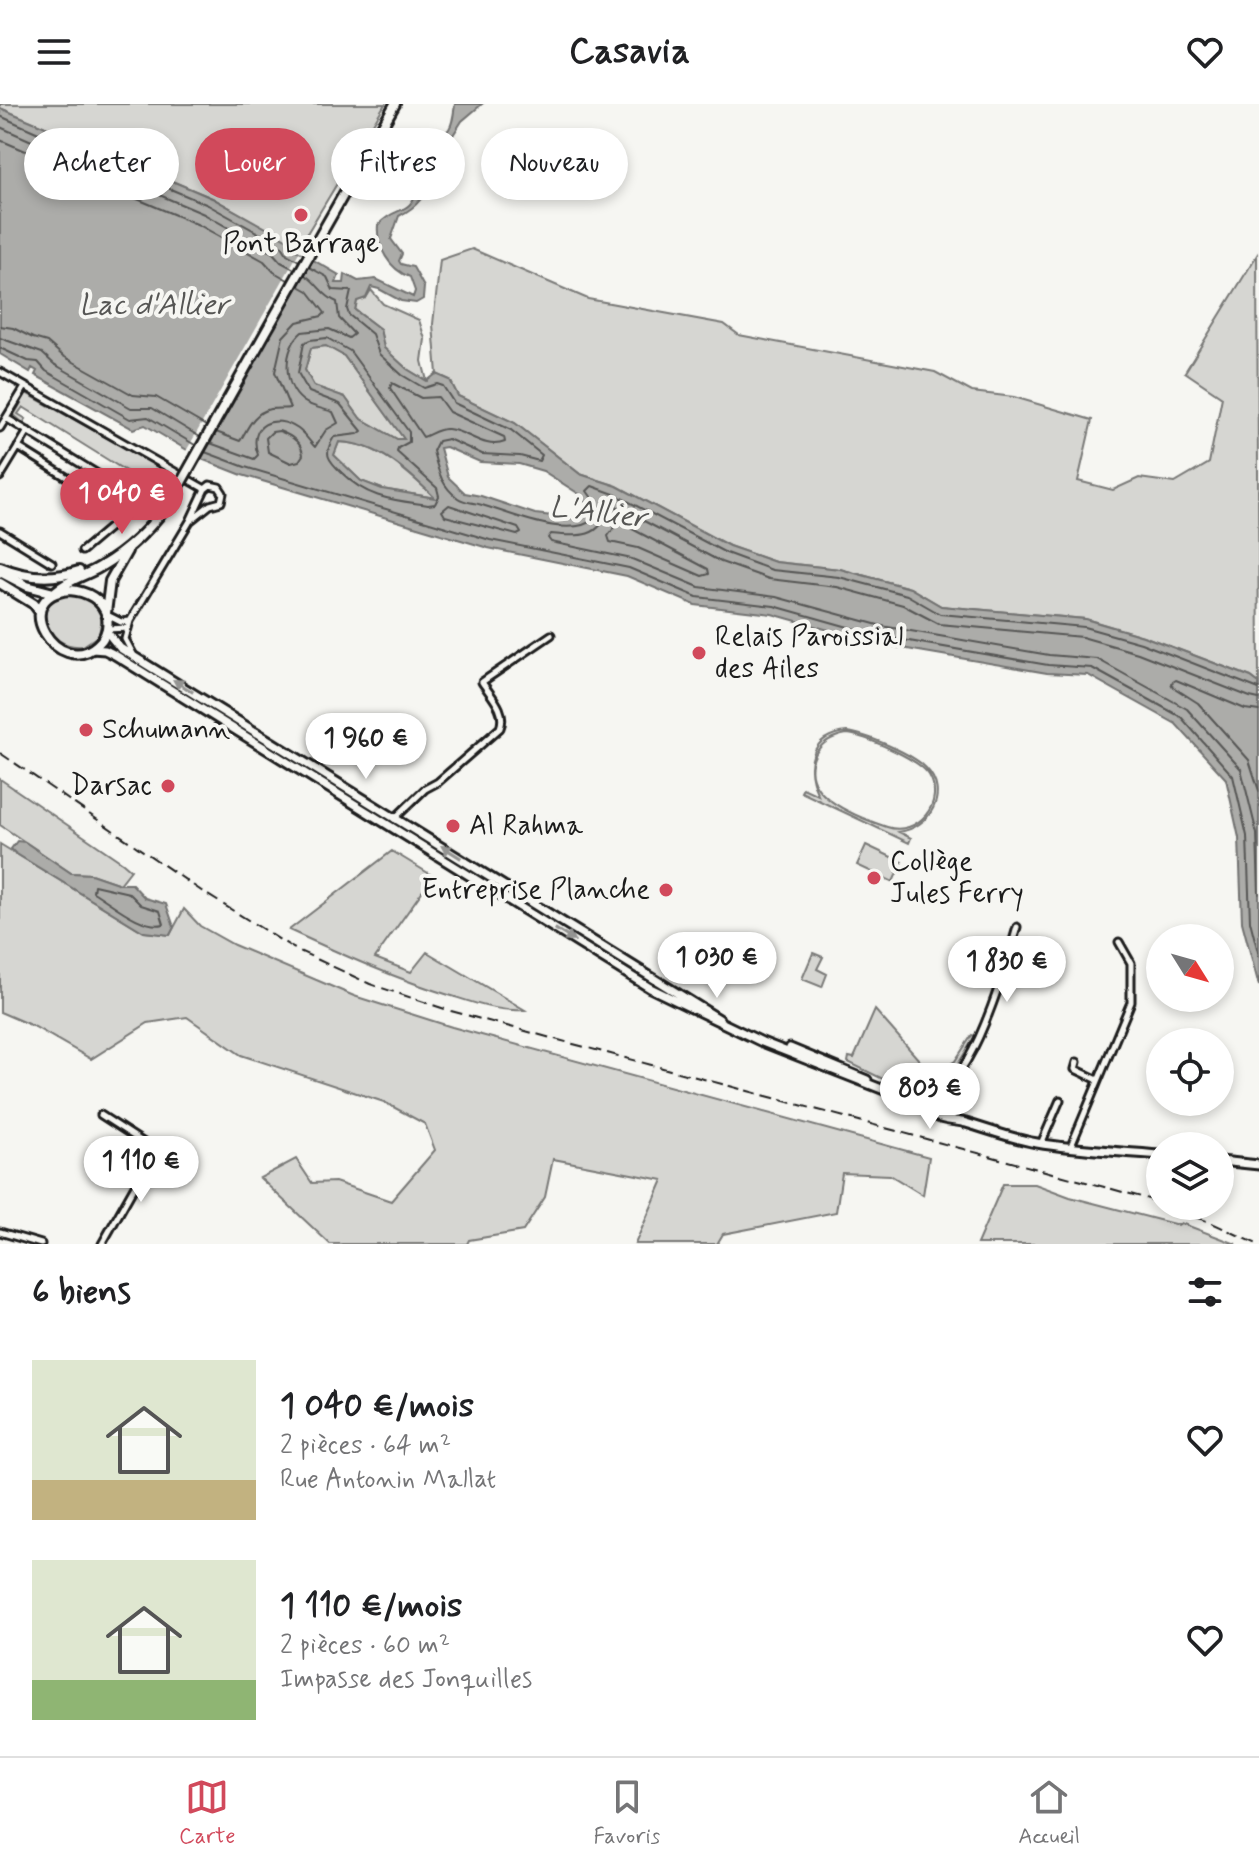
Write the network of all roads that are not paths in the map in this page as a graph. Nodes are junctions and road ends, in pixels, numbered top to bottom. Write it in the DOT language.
graph roads {
  1 [pos="395,104"];
  2 [pos="402,104"];
  3 [pos="382,128"];
  4 [pos="387,128"];
  5 [pos="342,200"];
  6 [pos="0,372"];
  7 [pos="25,387"];
  8 [pos="6,418"];
  9 [pos="0,428"];
  10 [pos="28,431"];
  11 [pos="18,447"];
  12 [pos="0,477"];
  13 [pos="205,489"];
  14 [pos="203,497"];
  15 [pos="210,505"];
  16 [pos="124,513"];
  17 [pos="190,521"];
  18 [pos="0,531"];
  19 [pos="130,547"];
  20 [pos="82,551"];
  21 [pos="52,563"];
  22 [pos="0,570"];
  23 [pos="0,583"];
  24 [pos="55,593"];
  25 [pos="40,612"];
  26 [pos="106,614"];
  27 [pos="129,625"];
  28 [pos="107,630"];
  29 [pos="551,635"];
  30 [pos="92,649"];
  31 [pos="134,656"];
  32 [pos="395,818"];
  33 [pos="388,825"];
  34 [pos="1017,927"];
  35 [pos="1119,942"];
  36 [pos="1077,1062"];
  37 [pos="963,1067"];
  38 [pos="1098,1080"];
  39 [pos="942,1089"];
  40 [pos="956,1095"];
  41 [pos="1060,1100"];
  42 [pos="930,1104"];
  43 [pos="958,1109"];
  44 [pos="101,1115"];
  45 [pos="949,1118"];
  46 [pos="989,1130"];
  47 [pos="1041,1144"];
  48 [pos="1071,1146"];
  49 [pos="1146,1154"];
  50 [pos="1234,1162"];
  51 [pos="1259,1165"];
  52 [pos="0,1232"];
  53 [pos="39,1244"];
  54 [pos="102,1244"];
  1 -- 3 [label="main road"];
  2 -- 4 [label="main road"];
  5 -- 19 [label="main road, bridge"];
  6 -- 7 [label="street"];
  7 -- 8 [label="street"];
  7 -- 13 [label="street"];
  8 -- 9 [label="street"];
  8 -- 10 [label="street"];
  10 -- 11 [label="street"];
  10 -- 16 [label="street"];
  11 -- 12 [label="street"];
  11 -- 16 [label="street"];
  13 -- 14 [label="street"];
  13 -- 15 [label="street"];
  14 -- 15 [label="street"];
  14 -- 17 [label="street"];
  15 -- 17 [label="street"];
  16 -- 20 [label="street"];
  17 -- 27 [label="street"];
  18 -- 21 [label="street"];
  19 -- 22 [label="main road"];
  19 -- 24 [label="main road"];
  19 -- 26 [label="main road"];
  22 -- 24 [label="main road"];
  23 -- 25 [label="main road"];
  24 -- 25 [label="main road"];
  24 -- 26 [label="main road"];
  25 -- 30 [label="main road"];
  26 -- 27 [label="street"];
  26 -- 28 [label="main road"];
  27 -- 28 [label="street"];
  27 -- 31 [label="street"];
  28 -- 30 [label="main road"];
  28 -- 31 [label="main road"];
  29 -- 32 [label="street"];
  30 -- 33 [label="main road"];
  32 -- 31 [label="main road, one-way"];
  32 -- 33 [label="street"];
  42 -- 32 [label="main road, one-way"];
  33 -- 42 [label="main road, one-way"];
  34 -- 37 [label="street"];
  35 -- 38 [label="street"];
  36 -- 38 [label="street"];
  37 -- 39 [label="street"];
  37 -- 40 [label="street"];
  38 -- 48 [label="street"];
  39 -- 40 [label="main road"];
  39 -- 42 [label="main road"];
  40 -- 43 [label="main road"];
  41 -- 47 [label="street"];
  42 -- 45 [label="main road"];
  43 -- 45 [label="main road"];
  43 -- 46 [label="main road"];
  44 -- 54 [label="street"];
  45 -- 46 [label="main road"];
  46 -- 47 [label="main road"];
  47 -- 48 [label="main road"];
  48 -- 49 [label="main road"];
  50 -- 51 [label="main road"];
  52 -- 53 [label="street"];
}
